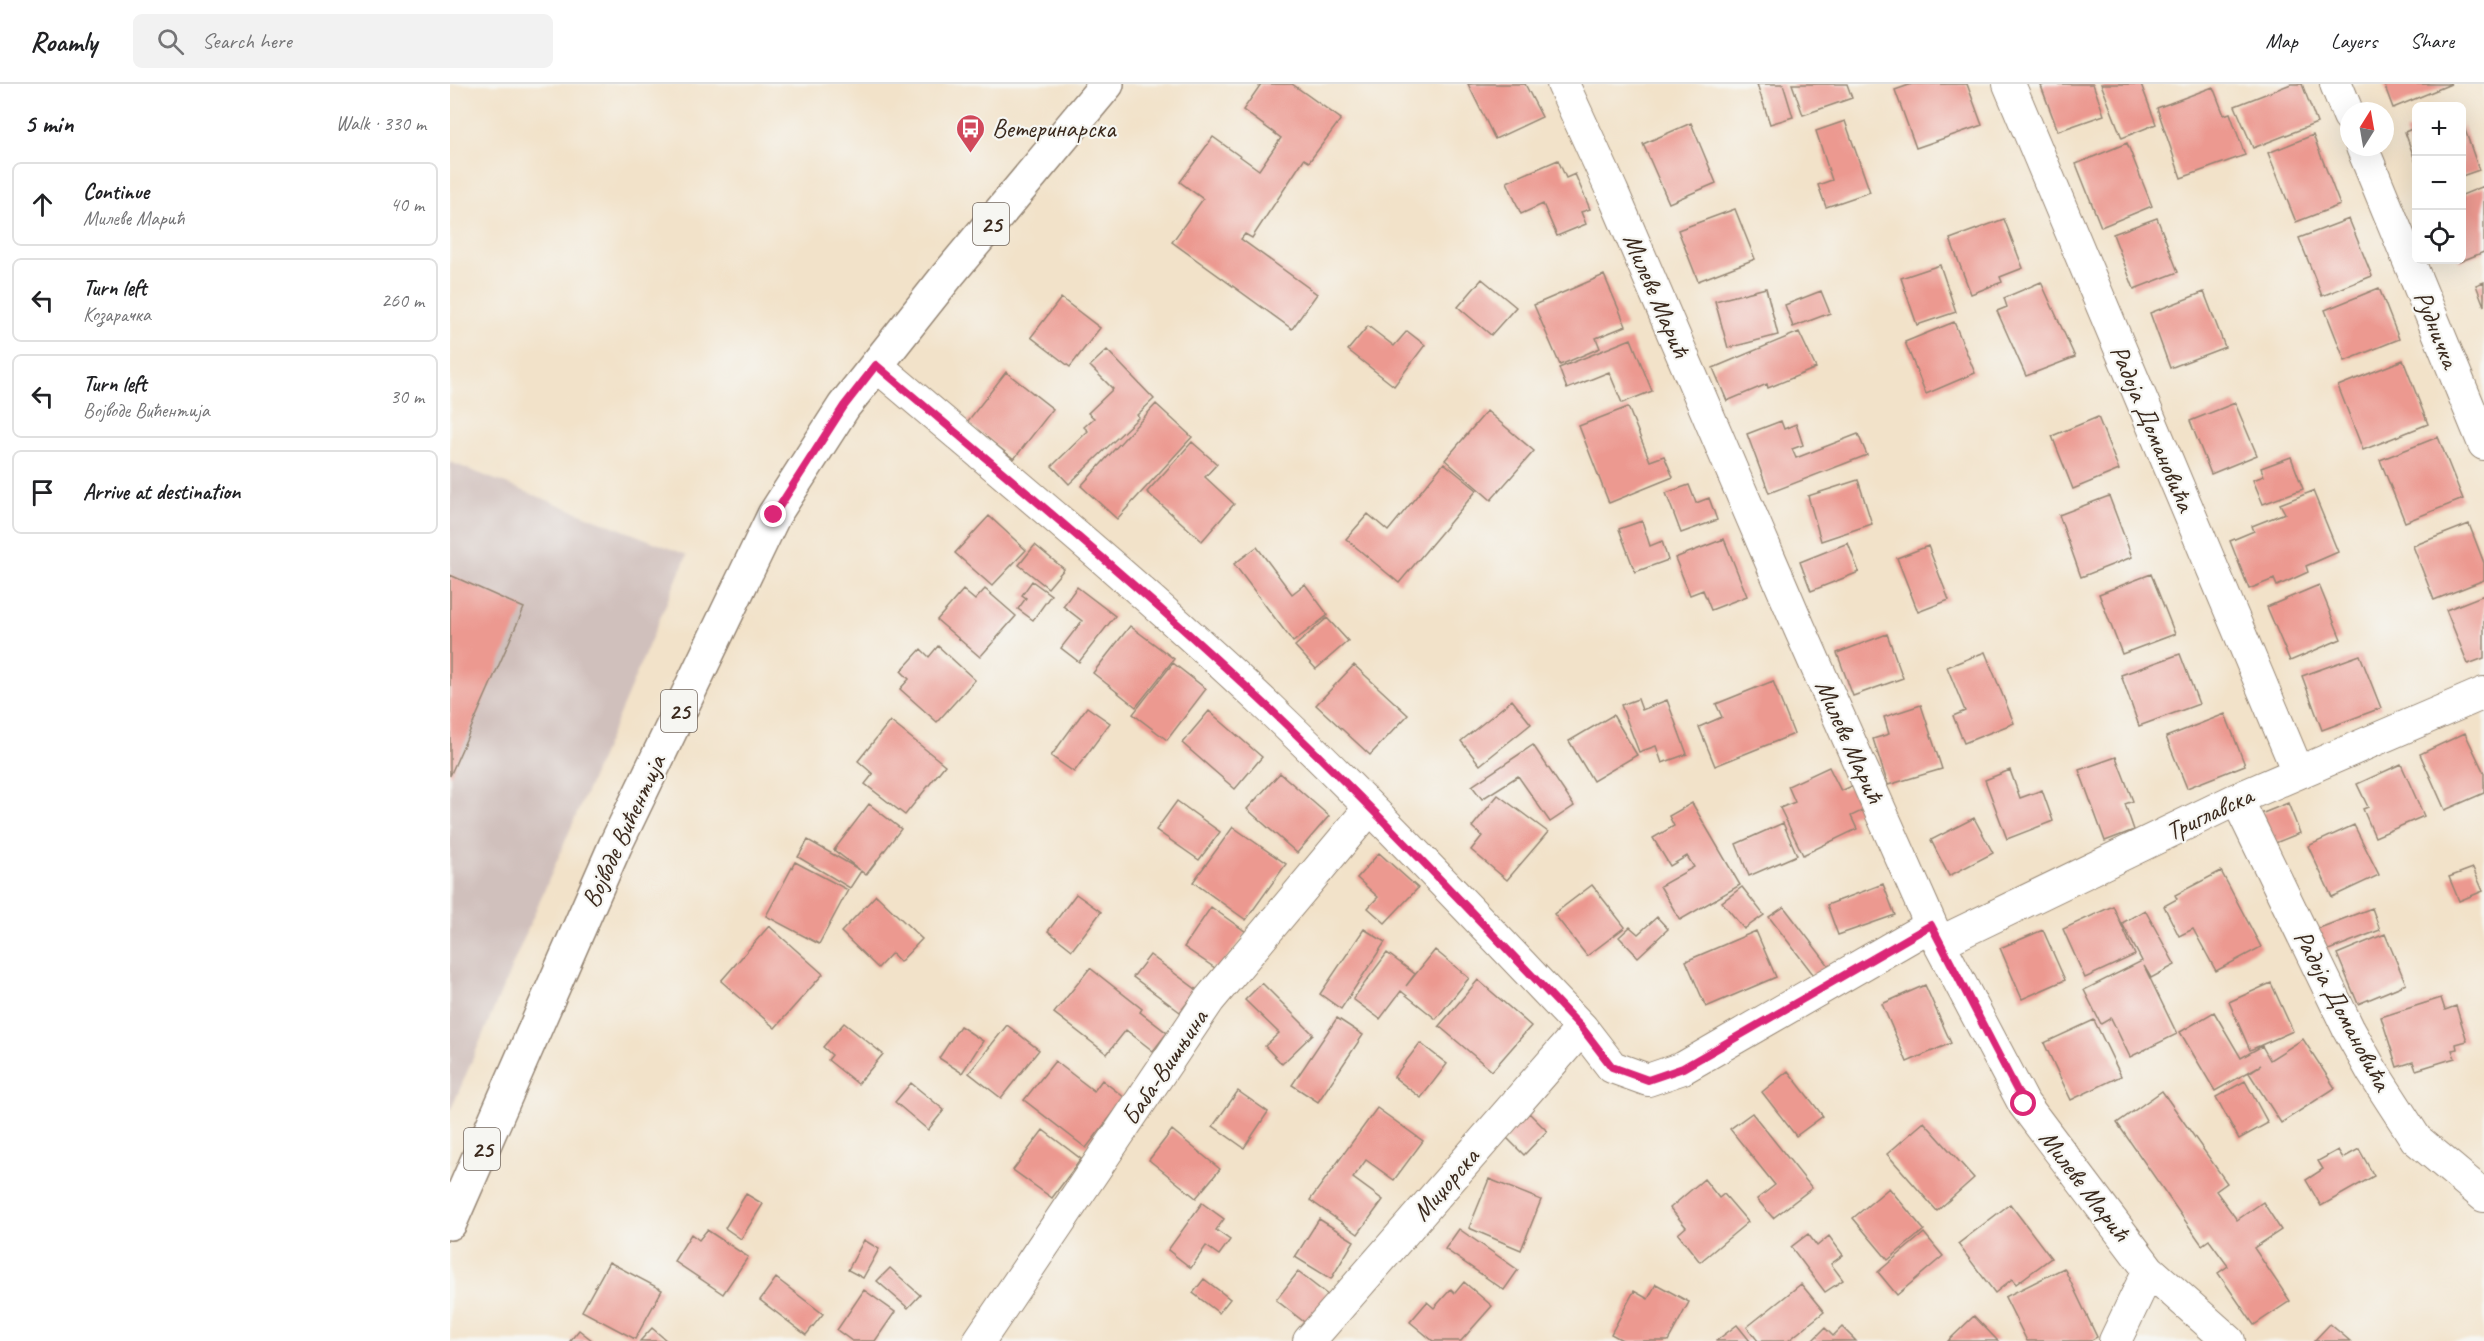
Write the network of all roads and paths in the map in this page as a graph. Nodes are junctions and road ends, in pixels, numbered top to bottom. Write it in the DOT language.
graph roads {
  1 [pos="1107,84"];
  2 [pos="1563,84"];
  3 [pos="2009,84"];
  4 [pos="2336,84"];
  5 [pos="2343,102"];
  6 [pos="2366,156"];
  7 [pos="876,365"];
  8 [pos="2484,444"];
  9 [pos="2484,693"];
  10 [pos="2298,772"];
  11 [pos="2237,799"];
  12 [pos="1370,808"];
  13 [pos="1935,934"];
  14 [pos="1582,1028"];
  15 [pos="2484,1196"];
  16 [pos="450,1223"];
  17 [pos="2149,1270"];
  18 [pos="979,1341"];
  19 [pos="1309,1341"];
  20 [pos="2115,1341"];
  21 [pos="2229,1341"];
  1 -- 7 [label="main road, Војводе Вићентија / 25"];
  2 -- 13 [label="street, Милеве Марић"];
  3 -- 10 [label="street, Радоја Домановића"];
  4 -- 5 [label="street"];
  6 -- 8 [label="street, Рудничка"];
  7 -- 12 [label="street, Триглавска"];
  7 -- 16 [label="main road, Војводе Вићентија / 25"];
  9 -- 10 [label="street, Триглавска"];
  10 -- 11 [label="street, Триглавска"];
  11 -- 13 [label="street, Триглавска"];
  11 -- 15 [label="street, Радоја Домановића"];
  12 -- 14 [label="street, Триглавска"];
  12 -- 18 [label="street, Баба-Вишњина"];
  13 -- 14 [label="street, Триглавска"];
  13 -- 17 [label="street, Милеве Марић"];
  14 -- 19 [label="street, Миџорска"];
  17 -- 20 [label="street"];
  17 -- 21 [label="street, Милеве Марић"];
}
